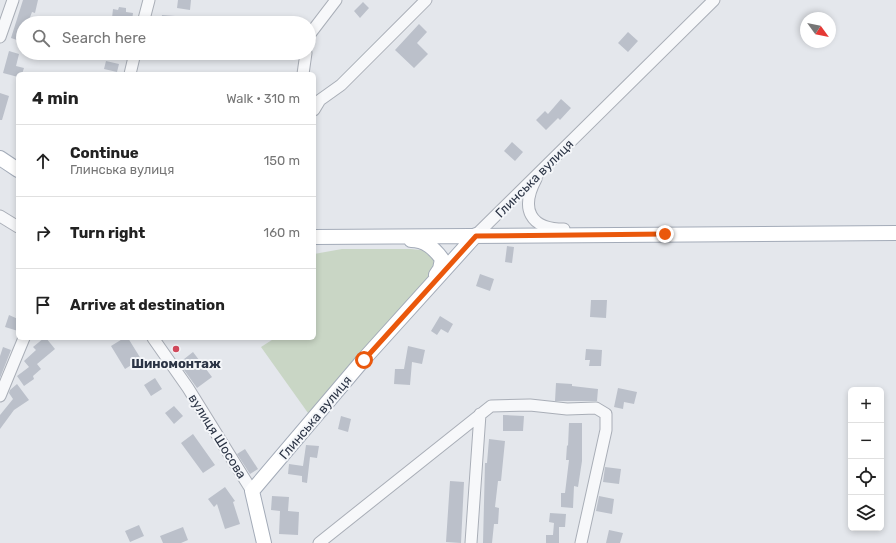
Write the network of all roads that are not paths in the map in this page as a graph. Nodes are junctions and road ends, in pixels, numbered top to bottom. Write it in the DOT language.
graph roads {
  1 [pos="13,0"];
  2 [pos="149,0"];
  3 [pos="336,0"];
  4 [pos="426,0"];
  5 [pos="714,0"];
  6 [pos="145,16"];
  7 [pos="316,26"];
  8 [pos="0,37"];
  9 [pos="133,60"];
  10 [pos="305,60"];
  11 [pos="130,72"];
  12 [pos="304,72"];
  13 [pos="316,107"];
  14 [pos="0,158"];
  15 [pos="16,169"];
  16 [pos="540,172"];
  17 [pos="0,216"];
  18 [pos="16,226"];
  19 [pos="896,233"];
  20 [pos="665,234"];
  21 [pos="374,236"];
  22 [pos="476,236"];
  23 [pos="316,237"];
  24 [pos="430,286"];
  25 [pos="23,340"];
  26 [pos="154,340"];
  27 [pos="0,396"];
  28 [pos="480,414"];
  29 [pos="252,491"];
  30 [pos="264,543"];
  31 [pos="319,543"];
  32 [pos="471,543"];
  33 [pos="582,543"];
  1 -- 8 [label="street"];
  2 -- 6 [label="street"];
  3 -- 7 [label="street"];
  4 -- 13 [label="street"];
  5 -- 16 [label="street, Глинська вулиця"];
  9 -- 11 [label="street"];
  10 -- 12 [label="street"];
  14 -- 15 [label="main road"];
  16 -- 20 [label="street"];
  16 -- 22 [label="street, Глинська вулиця"];
  17 -- 18 [label="street"];
  19 -- 20 [label="main road"];
  20 -- 22 [label="main road"];
  21 -- 22 [label="main road"];
  21 -- 23 [label="main road"];
  21 -- 24 [label="main road"];
  22 -- 24 [label="main road, Глинська вулиця"];
  24 -- 29 [label="main road, Глинська вулиця"];
  25 -- 27 [label="street"];
  26 -- 29 [label="street, вулиця Шосова"];
  28 -- 31 [label="street"];
  28 -- 32 [label="street"];
  28 -- 33 [label="street"];
  29 -- 30 [label="main road, вулиця Шосова"];
}
